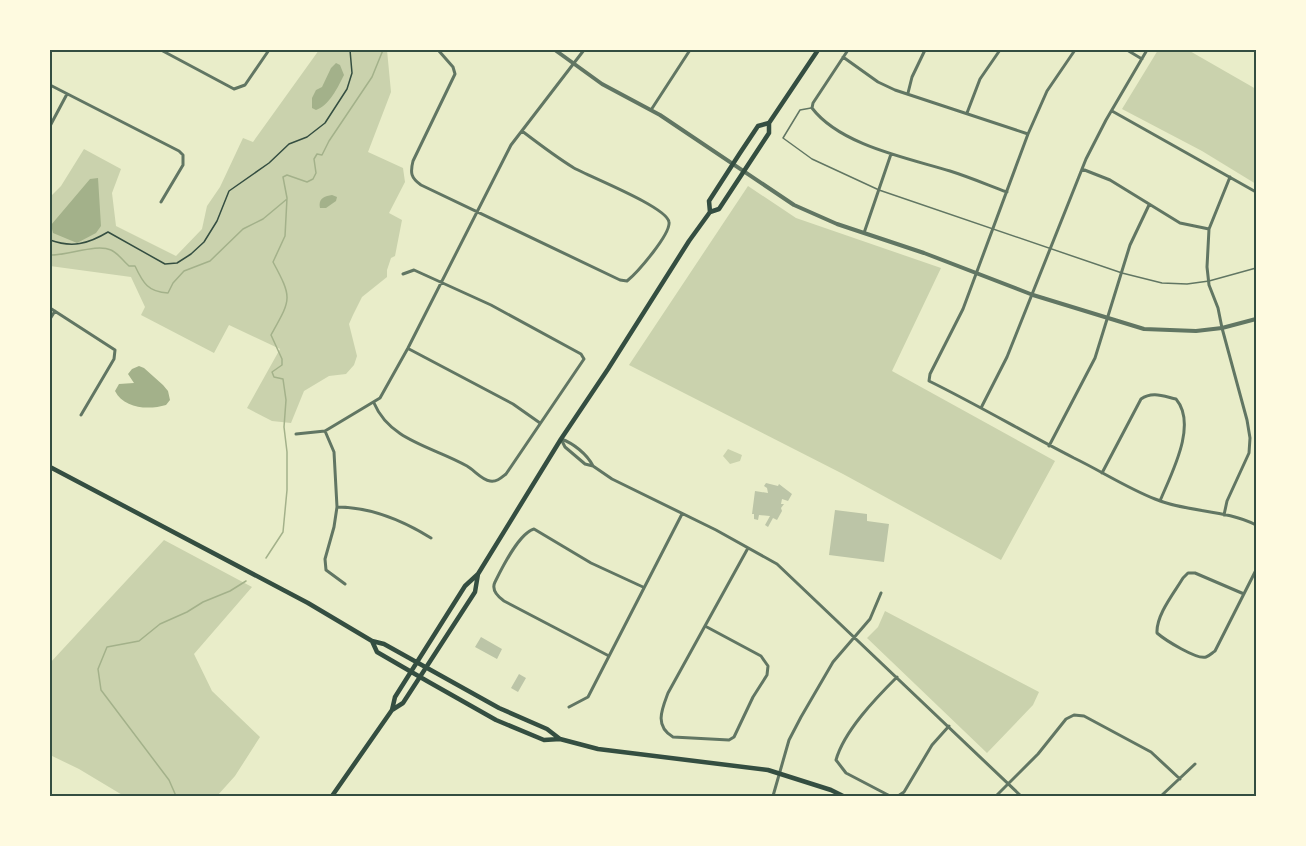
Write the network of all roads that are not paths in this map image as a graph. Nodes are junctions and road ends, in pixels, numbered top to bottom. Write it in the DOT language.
graph roads {
  1 [pos="161,50"];
  2 [pos="269,50"];
  3 [pos="555,50"];
  4 [pos="584,50"];
  5 [pos="690,50"];
  6 [pos="818,50"];
  7 [pos="848,50"];
  8 [pos="926,50"];
  9 [pos="1000,50"];
  10 [pos="1076,50"];
  11 [pos="1127,50"];
  12 [pos="1147,50"];
  13 [pos="439,51"];
  14 [pos="843,57"];
  15 [pos="1142,59"];
  16 [pos="573,64"];
  17 [pos="50,85"];
  18 [pos="908,93"];
  19 [pos="67,94"];
  20 [pos="812,108"];
  21 [pos="651,110"];
  22 [pos="1112,111"];
  23 [pos="967,113"];
  24 [pos="769,123"];
  25 [pos="50,126"];
  26 [pos="522,131"];
  27 [pos="1028,134"];
  28 [pos="891,154"];
  29 [pos="734,163"];
  30 [pos="1082,169"];
  31 [pos="744,170"];
  32 [pos="1230,177"];
  33 [pos="879,190"];
  34 [pos="1007,192"];
  35 [pos="1257,192"];
  36 [pos="161,202"];
  37 [pos="1149,205"];
  38 [pos="478,212"];
  39 [pos="710,212"];
  40 [pos="993,228"];
  41 [pos="1209,229"];
  42 [pos="864,233"];
  43 [pos="1050,249"];
  44 [pos="1257,268"];
  45 [pos="975,272"];
  46 [pos="403,273"];
  47 [pos="1122,273"];
  48 [pos="1209,281"];
  49 [pos="442,283"];
  50 [pos="1033,295"];
  51 [pos="50,308"];
  52 [pos="55,311"];
  53 [pos="50,319"];
  54 [pos="1107,319"];
  55 [pos="1257,319"];
  56 [pos="1222,328"];
  57 [pos="408,348"];
  58 [pos="374,404"];
  59 [pos="981,407"];
  60 [pos="81,415"];
  61 [pos="540,423"];
  62 [pos="325,431"];
  63 [pos="297,434"];
  64 [pos="561,439"];
  65 [pos="1048,446"];
  66 [pos="50,466"];
  67 [pos="593,466"];
  68 [pos="1102,473"];
  69 [pos="1160,501"];
  70 [pos="337,507"];
  71 [pos="682,514"];
  72 [pos="1224,515"];
  73 [pos="1257,525"];
  74 [pos="431,538"];
  75 [pos="748,547"];
  76 [pos="1257,570"];
  77 [pos="478,574"];
  78 [pos="345,584"];
  79 [pos="643,587"];
  80 [pos="881,593"];
  81 [pos="1244,594"];
  82 [pos="705,626"];
  83 [pos="855,638"];
  84 [pos="372,641"];
  85 [pos="609,656"];
  86 [pos="417,662"];
  87 [pos="427,667"];
  88 [pos="411,672"];
  89 [pos="420,677"];
  90 [pos="897,677"];
  91 [pos="569,708"];
  92 [pos="392,710"];
  93 [pos="949,726"];
  94 [pos="560,739"];
  95 [pos="1195,764"];
  96 [pos="780,773"];
  97 [pos="1180,778"];
  98 [pos="1007,784"];
  99 [pos="332,796"];
  100 [pos="773,796"];
  101 [pos="843,796"];
  102 [pos="890,796"];
  103 [pos="898,796"];
  104 [pos="996,796"];
  105 [pos="1022,796"];
  106 [pos="1161,796"];
  1 -- 2 [label="street"];
  3 -- 16 [label="street"];
  4 -- 16 [label="street"];
  5 -- 21 [label="street"];
  6 -- 24 [label="main road"];
  7 -- 14 [label="street"];
  8 -- 18 [label="street"];
  9 -- 23 [label="street"];
  10 -- 27 [label="street"];
  11 -- 15 [label="street"];
  12 -- 15 [label="street"];
  13 -- 38 [label="street"];
  14 -- 18 [label="street"];
  14 -- 20 [label="street"];
  15 -- 22 [label="street"];
  16 -- 21 [label="street"];
  16 -- 26 [label="street"];
  17 -- 19 [label="street"];
  18 -- 23 [label="street"];
  19 -- 25 [label="street"];
  19 -- 36 [label="street"];
  20 -- 28 [label="street"];
  20 -- 33 [label="lane"];
  21 -- 29 [label="street"];
  22 -- 30 [label="street"];
  22 -- 32 [label="street"];
  23 -- 27 [label="street"];
  24 -- 29 [label="main road"];
  24 -- 31 [label="main road"];
  26 -- 38 [label="street"];
  26 -- 38 [label="street"];
  27 -- 34 [label="street"];
  28 -- 33 [label="street"];
  28 -- 34 [label="street"];
  29 -- 31 [label="street"];
  29 -- 39 [label="main road"];
  30 -- 37 [label="street"];
  30 -- 43 [label="street"];
  31 -- 39 [label="main road"];
  31 -- 42 [label="street"];
  32 -- 35 [label="street"];
  32 -- 41 [label="street"];
  33 -- 40 [label="lane"];
  33 -- 42 [label="street"];
  34 -- 40 [label="street"];
  37 -- 41 [label="street"];
  37 -- 47 [label="street"];
  38 -- 49 [label="street"];
  39 -- 64 [label="main road"];
  40 -- 43 [label="lane"];
  40 -- 45 [label="street"];
  41 -- 48 [label="street"];
  42 -- 45 [label="street"];
  43 -- 47 [label="lane"];
  43 -- 50 [label="street"];
  44 -- 48 [label="lane"];
  45 -- 50 [label="street"];
  45 -- 59 [label="street"];
  46 -- 49 [label="street"];
  47 -- 48 [label="lane"];
  47 -- 54 [label="street"];
  48 -- 56 [label="street"];
  49 -- 57 [label="street"];
  49 -- 61 [label="street"];
  50 -- 54 [label="street"];
  50 -- 59 [label="street"];
  51 -- 52 [label="street"];
  52 -- 53 [label="street"];
  52 -- 60 [label="street"];
  54 -- 56 [label="street"];
  54 -- 65 [label="street"];
  55 -- 56 [label="street"];
  56 -- 72 [label="street"];
  57 -- 58 [label="street"];
  57 -- 61 [label="street"];
  58 -- 61 [label="street"];
  58 -- 62 [label="street"];
  59 -- 65 [label="street"];
  62 -- 63 [label="street"];
  62 -- 70 [label="street"];
  64 -- 67 [label="street"];
  64 -- 67 [label="street"];
  64 -- 77 [label="main road"];
  65 -- 68 [label="street"];
  66 -- 84 [label="main road"];
  67 -- 71 [label="street"];
  68 -- 69 [label="street"];
  68 -- 69 [label="street"];
  69 -- 72 [label="street"];
  70 -- 74 [label="street"];
  70 -- 78 [label="street"];
  71 -- 75 [label="street"];
  71 -- 79 [label="street"];
  72 -- 73 [label="street"];
  75 -- 82 [label="street"];
  75 -- 83 [label="street"];
  76 -- 81 [label="street"];
  77 -- 86 [label="main road"];
  77 -- 87 [label="main road"];
  79 -- 85 [label="street"];
  79 -- 85 [label="street"];
  80 -- 83 [label="street"];
  81 -- 81 [label="street"];
  82 -- 82 [label="street"];
  83 -- 90 [label="street"];
  83 -- 96 [label="street"];
  84 -- 86 [label="main road"];
  84 -- 88 [label="main road"];
  85 -- 91 [label="street"];
  86 -- 87 [label="main road"];
  86 -- 88 [label="main road"];
  87 -- 89 [label="main road"];
  87 -- 94 [label="main road"];
  88 -- 89 [label="main road"];
  88 -- 92 [label="main road"];
  89 -- 92 [label="main road"];
  89 -- 94 [label="main road"];
  90 -- 93 [label="street"];
  90 -- 102 [label="street"];
  92 -- 99 [label="main road"];
  93 -- 98 [label="street"];
  93 -- 103 [label="street"];
  94 -- 96 [label="main road"];
  95 -- 97 [label="street"];
  96 -- 100 [label="street"];
  96 -- 101 [label="main road"];
  97 -- 98 [label="street"];
  97 -- 106 [label="street"];
  98 -- 104 [label="street"];
  98 -- 105 [label="street"];
}
